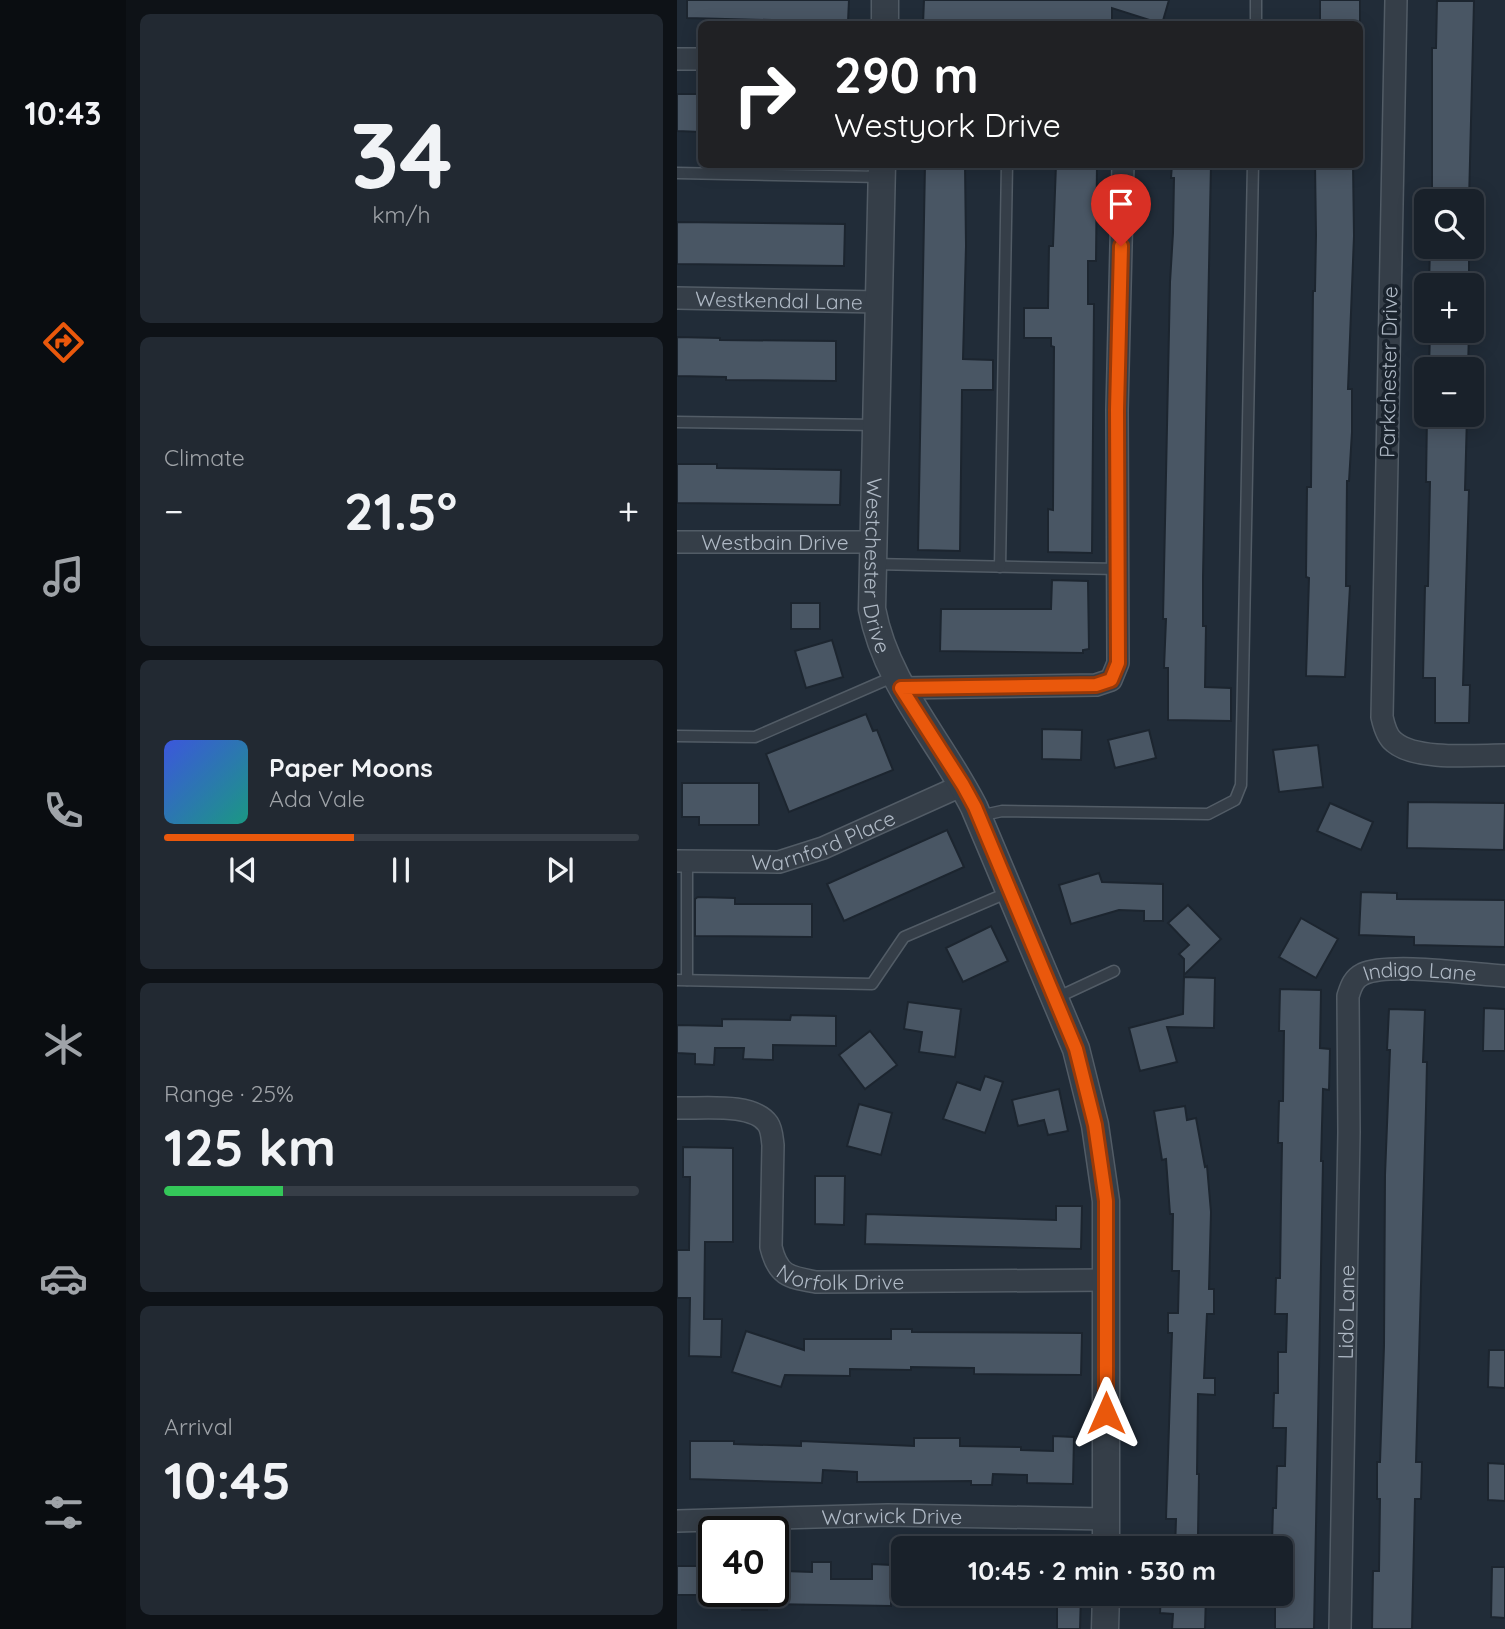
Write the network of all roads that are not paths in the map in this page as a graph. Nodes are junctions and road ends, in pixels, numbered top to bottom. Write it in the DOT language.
graph roads {
  1 [pos="885,0"];
  2 [pos="1256,0"];
  3 [pos="1396,0"];
  4 [pos="885,21"];
  5 [pos="1256,21"];
  6 [pos="677,59"];
  7 [pos="698,59"];
  8 [pos="1007,168"];
  9 [pos="1123,168"];
  10 [pos="1253,168"];
  11 [pos="882,171"];
  12 [pos="677,173"];
  13 [pos="677,298"];
  14 [pos="879,302"];
  15 [pos="677,422"];
  16 [pos="876,425"];
  17 [pos="677,542"];
  18 [pos="873,553"];
  19 [pos="1000,567"];
  20 [pos="1118,569"];
  21 [pos="898,682"];
  22 [pos="677,736"];
  23 [pos="1505,755"];
  24 [pos="963,785"];
  25 [pos="978,816"];
  26 [pos="682,861"];
  27 [pos="1009,892"];
  28 [pos="1115,971"];
  29 [pos="1505,976"];
  30 [pos="682,980"];
  31 [pos="1347,996"];
  32 [pos="1054,999"];
  33 [pos="677,1108"];
  34 [pos="1107,1280"];
  35 [pos="1106,1519"];
  36 [pos="677,1521"];
  37 [pos="1106,1536"];
  38 [pos="1106,1606"];
  39 [pos="1105,1629"];
  40 [pos="1340,1629"];
  1 -- 4 [label="street"];
  2 -- 5 [label="lane"];
  3 -- 23 [label="street, Parkchester Drive"];
  6 -- 7 [label="street"];
  8 -- 19 [label="lane"];
  9 -- 20 [label="street"];
  10 -- 25 [label="lane"];
  11 -- 12 [label="lane"];
  11 -- 14 [label="street, Westchester Drive"];
  13 -- 14 [label="street, Westkendal Lane"];
  14 -- 16 [label="street, Westchester Drive"];
  15 -- 16 [label="lane"];
  16 -- 18 [label="street, Westchester Drive"];
  17 -- 18 [label="street, Westbain Drive"];
  18 -- 19 [label="lane"];
  18 -- 21 [label="street, Westchester Drive"];
  19 -- 20 [label="lane"];
  20 -- 21 [label="street"];
  21 -- 22 [label="lane"];
  21 -- 24 [label="street, Westchester Drive"];
  24 -- 25 [label="street, Westchester Drive"];
  24 -- 26 [label="street, Warnford Place"];
  25 -- 27 [label="street, Westchester Drive"];
  26 -- 30 [label="lane"];
  27 -- 30 [label="lane"];
  27 -- 32 [label="street, Westchester Drive"];
  28 -- 32 [label="lane"];
  29 -- 31 [label="street, Indigo Lane"];
  31 -- 40 [label="street, Lido Lane"];
  32 -- 34 [label="street, Westchester Drive"];
  33 -- 34 [label="street, Norfolk Drive"];
  34 -- 35 [label="street, Westchester Drive"];
  35 -- 36 [label="street, Warwick Drive"];
  35 -- 37 [label="street, Westchester Drive"];
  38 -- 39 [label="street"];
}
